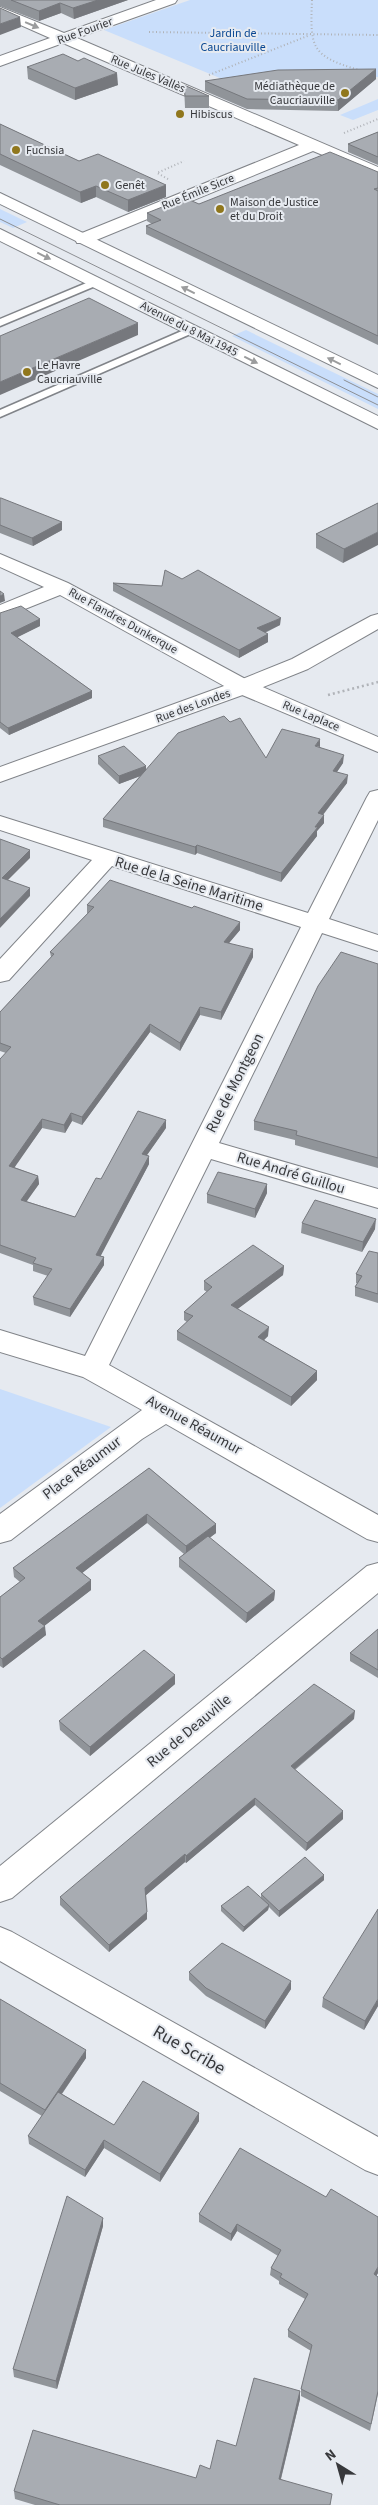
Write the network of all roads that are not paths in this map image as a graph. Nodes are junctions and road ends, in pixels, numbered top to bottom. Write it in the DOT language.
graph roads {
  1 [pos="170,0"];
  2 [pos="0,11"];
  3 [pos="65,38"];
  4 [pos="0,61"];
  5 [pos="313,145"];
  6 [pos="378,173"];
  7 [pos="0,198"];
  8 [pos="0,234"];
  9 [pos="83,239"];
  10 [pos="96,282"];
  11 [pos="0,323"];
  12 [pos="191,330"];
  13 [pos="378,382"];
  14 [pos="0,414"];
  15 [pos="378,422"];
  16 [pos="0,560"];
  17 [pos="61,588"];
  18 [pos="0,613"];
  19 [pos="378,620"];
  20 [pos="243,687"];
  21 [pos="378,745"];
  22 [pos="0,775"];
  23 [pos="378,797"];
  24 [pos="0,823"];
  25 [pos="107,858"];
  26 [pos="315,923"];
  27 [pos="378,943"];
  28 [pos="0,974"];
  29 [pos="203,1147"];
  30 [pos="378,1199"];
  31 [pos="0,1341"];
  32 [pos="93,1369"];
  33 [pos="166,1409"];
  34 [pos="378,1530"];
  35 [pos="0,1531"];
  36 [pos="378,1576"];
  37 [pos="0,1887"];
  38 [pos="0,1943"];
  39 [pos="378,2157"];
  1 -- 3 [label="street, Rue Fourier"];
  2 -- 3 [label="street, Rue Jules Vallès, one-way"];
  3 -- 4 [label="street, Rue Fourier"];
  3 -- 5 [label="street, Rue Jules Vallès"];
  5 -- 6 [label="street, Rue Jules Vallès"];
  5 -- 9 [label="street, Rue Émile Sicre"];
  7 -- 9 [label="street"];
  8 -- 10 [label="street, Avenue du 8 Mai 1945, one-way"];
  13 -- 9 [label="street, one-way"];
  10 -- 11 [label="lane"];
  10 -- 12 [label="street, Avenue du 8 Mai 1945"];
  12 -- 14 [label="lane"];
  12 -- 15 [label="street, Avenue du 8 Mai 1945, one-way"];
  16 -- 17 [label="street, Rue Flandres Dunkerque"];
  17 -- 18 [label="street"];
  17 -- 20 [label="street, Rue Flandres Dunkerque"];
  19 -- 20 [label="street, Rue des Londes"];
  20 -- 21 [label="street, Rue Laplace"];
  20 -- 22 [label="street, Rue des Londes"];
  23 -- 26 [label="street, Rue de Montgeon"];
  24 -- 25 [label="street, Rue de la Seine Maritime"];
  25 -- 26 [label="street, Rue de la Seine Maritime"];
  25 -- 28 [label="street"];
  26 -- 27 [label="street, Rue de la Seine Maritime"];
  26 -- 29 [label="street, Rue de Montgeon"];
  29 -- 30 [label="street, Rue André Guillou"];
  29 -- 32 [label="street, Rue de Montgeon"];
  31 -- 32 [label="street, Avenue Réaumur"];
  32 -- 33 [label="street, Avenue Réaumur"];
  33 -- 34 [label="street, Avenue Réaumur"];
  33 -- 35 [label="street, Place Réaumur"];
  36 -- 37 [label="street, Rue de Deauville"];
  38 -- 39 [label="street, Rue Scribe"];
}
